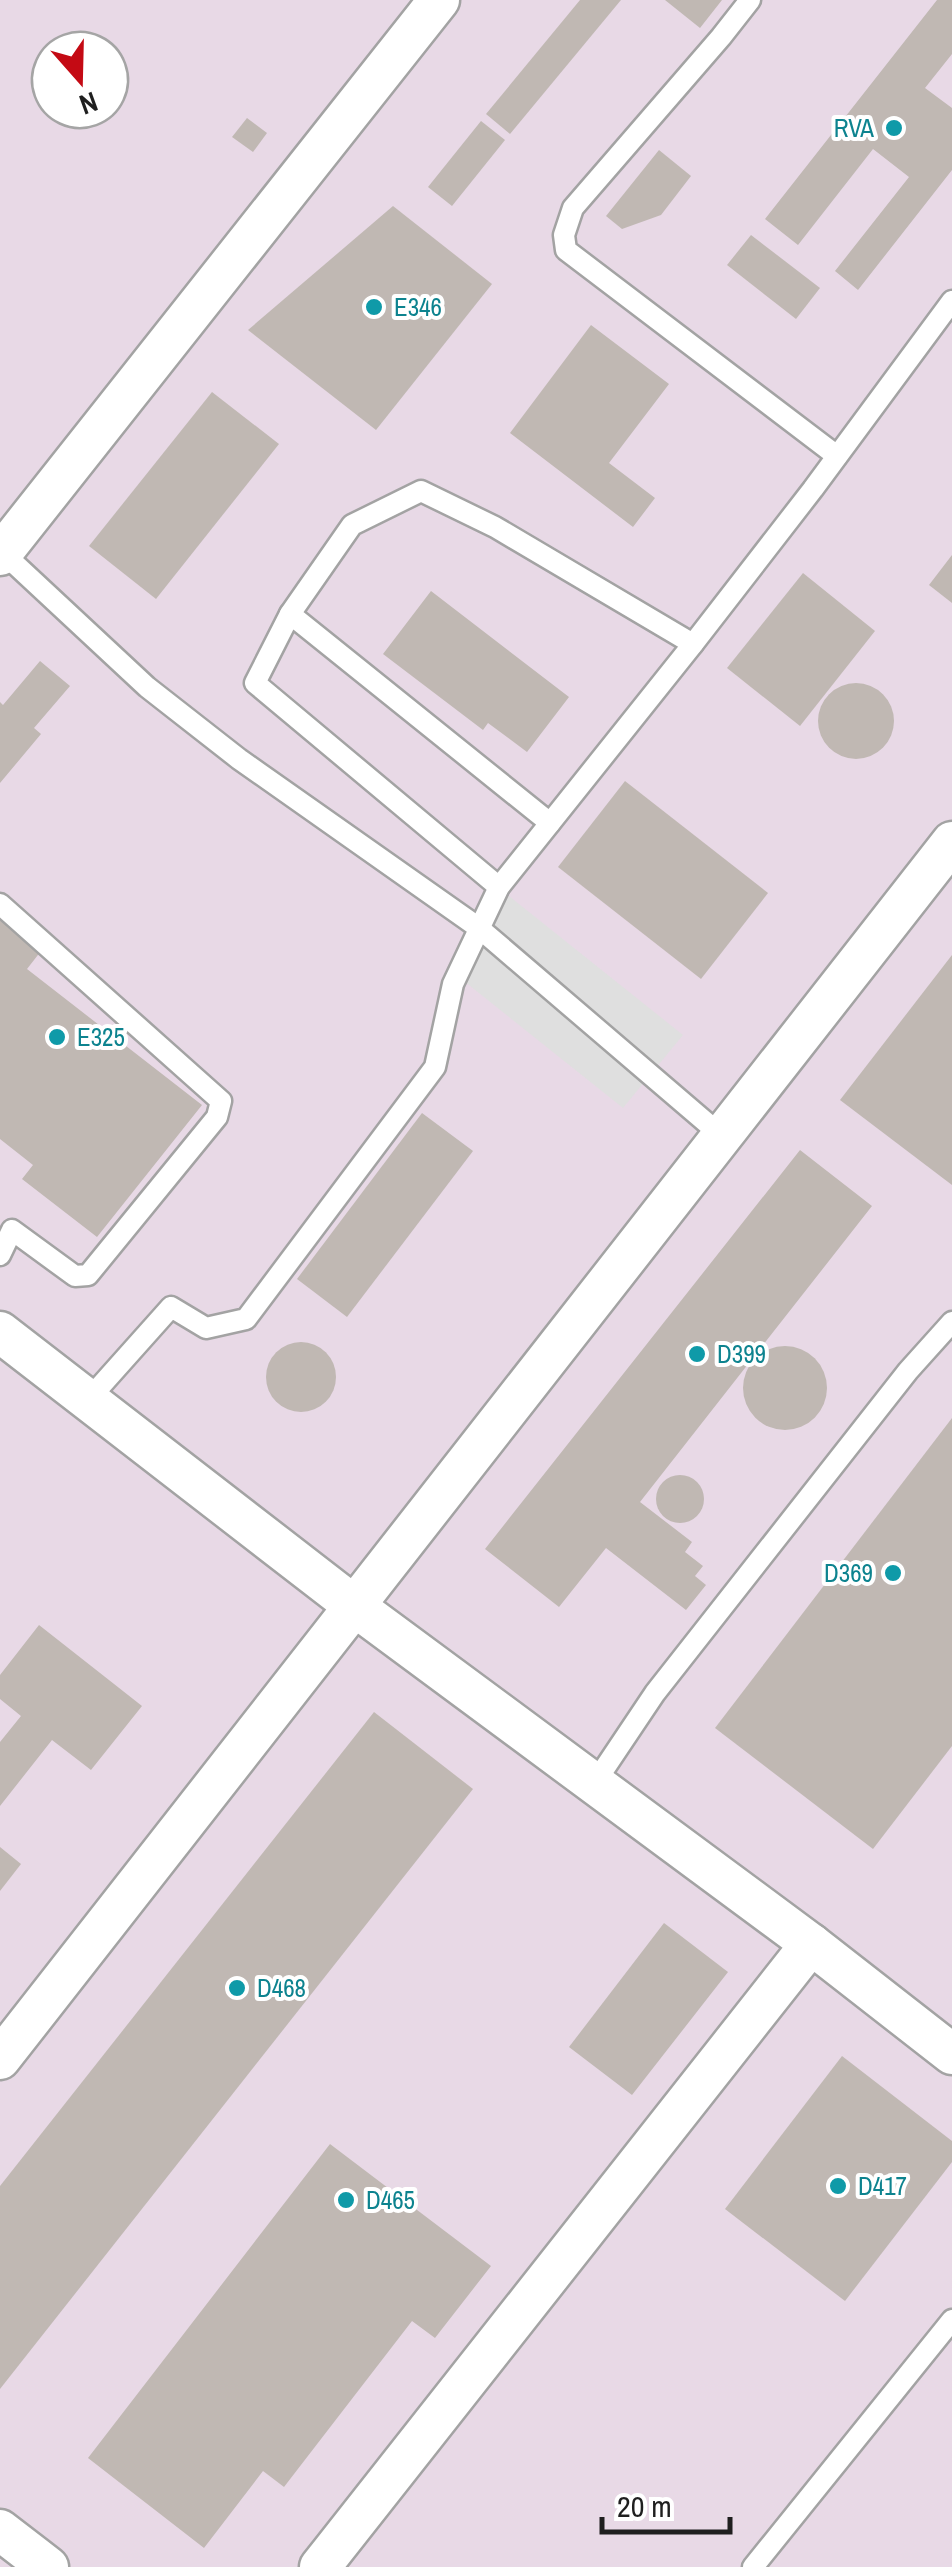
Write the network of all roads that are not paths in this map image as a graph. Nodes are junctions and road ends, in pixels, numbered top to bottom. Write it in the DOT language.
graph roads {
  1 [pos="439,0"];
  2 [pos="750,0"];
  3 [pos="952,301"];
  4 [pos="837,456"];
  5 [pos="1,553"];
  6 [pos="290,614"];
  7 [pos="693,644"];
  8 [pos="550,823"];
  9 [pos="952,842"];
  10 [pos="499,887"];
  11 [pos="0,904"];
  12 [pos="479,928"];
  13 [pos="722,1136"];
  14 [pos="6,1226"];
  15 [pos="0,1255"];
  16 [pos="952,1322"];
  17 [pos="0,1332"];
  18 [pos="88,1400"];
  19 [pos="353,1605"];
  20 [pos="594,1784"];
  21 [pos="811,1944"];
  22 [pos="952,2054"];
  23 [pos="0,2059"];
  24 [pos="952,2320"];
  25 [pos="4,2541"];
  26 [pos="48,2567"];
  27 [pos="320,2567"];
  28 [pos="753,2567"];
  1 -- 5 [label="street"];
  2 -- 4 [label="lane"];
  3 -- 4 [label="lane"];
  4 -- 7 [label="lane"];
  5 -- 12 [label="lane"];
  6 -- 7 [label="lane"];
  6 -- 8 [label="lane"];
  6 -- 10 [label="lane"];
  7 -- 8 [label="lane"];
  8 -- 10 [label="lane"];
  9 -- 13 [label="street"];
  10 -- 12 [label="lane"];
  11 -- 14 [label="lane"];
  12 -- 13 [label="lane"];
  12 -- 18 [label="lane"];
  13 -- 19 [label="street"];
  14 -- 15 [label="lane"];
  16 -- 20 [label="lane"];
  17 -- 18 [label="street"];
  18 -- 19 [label="street"];
  19 -- 20 [label="street"];
  19 -- 23 [label="street"];
  20 -- 21 [label="street"];
  21 -- 22 [label="street"];
  21 -- 27 [label="street"];
  24 -- 28 [label="lane"];
  25 -- 26 [label="street"];
}
